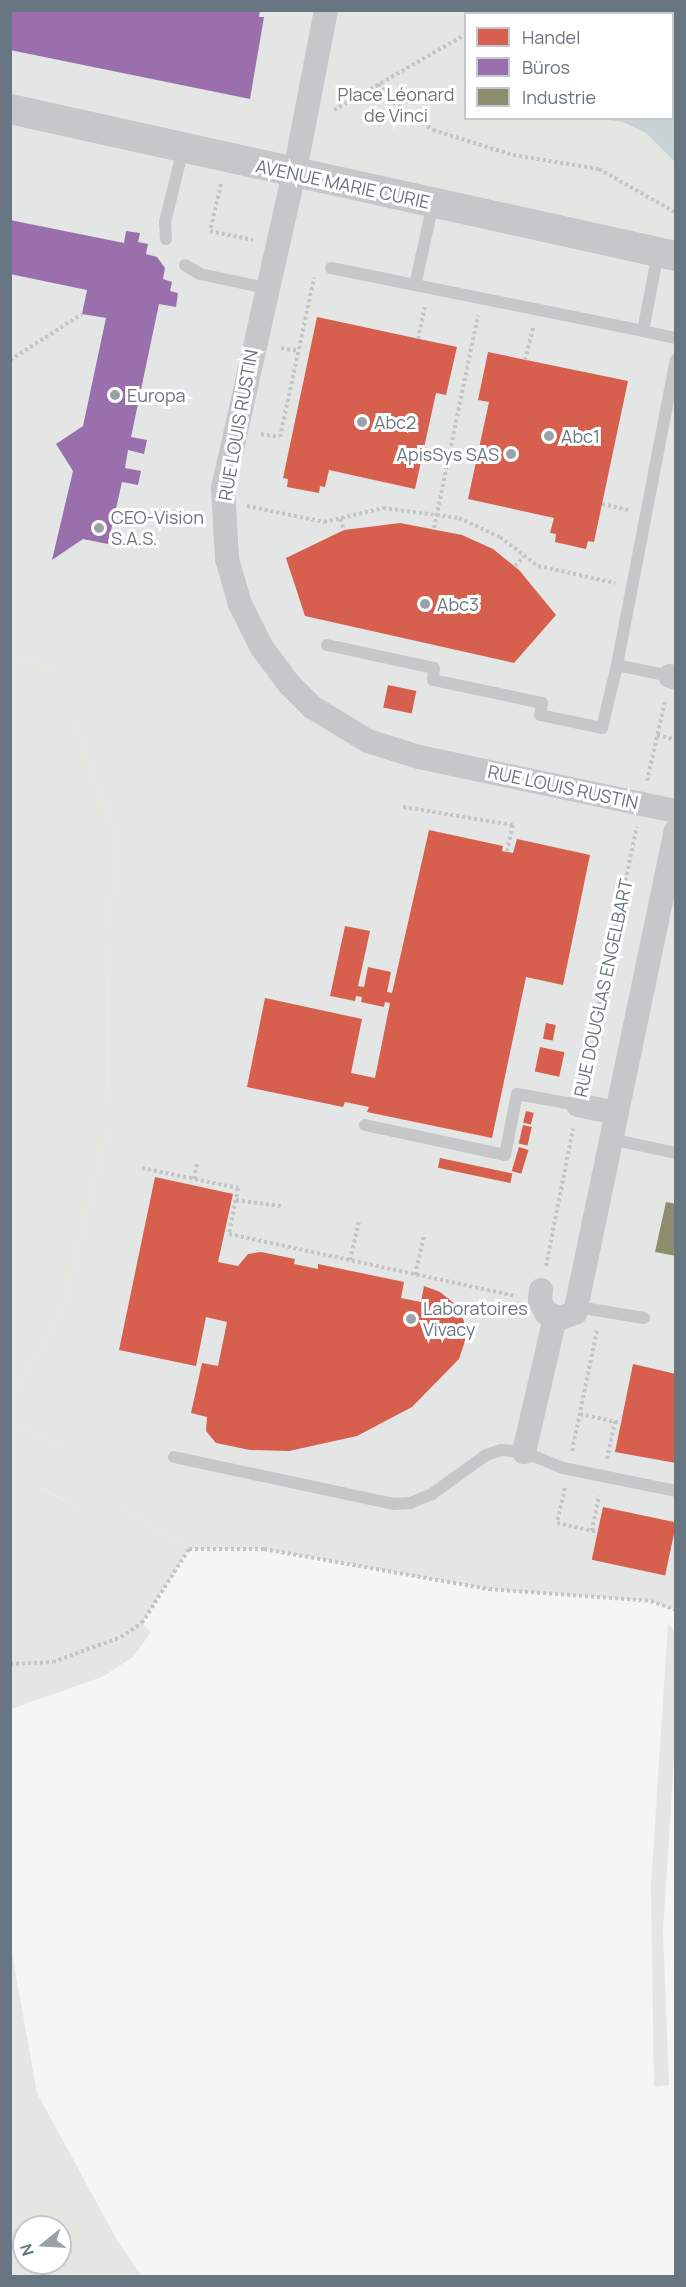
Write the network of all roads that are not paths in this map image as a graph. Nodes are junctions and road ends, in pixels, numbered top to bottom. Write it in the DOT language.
graph roads {
  1 [pos="326,10"];
  2 [pos="10,109"];
  3 [pos="183,148"];
  4 [pos="294,173"];
  5 [pos="433,204"];
  6 [pos="166,239"];
  7 [pos="667,254"];
  8 [pos="185,265"];
  9 [pos="331,268"];
  10 [pos="415,285"];
  11 [pos="266,288"];
  12 [pos="643,331"];
  13 [pos="675,338"];
  14 [pos="675,360"];
  15 [pos="327,645"];
  16 [pos="617,665"];
  17 [pos="673,677"];
  18 [pos="675,811"];
  19 [pos="675,831"];
  20 [pos="578,1105"];
  21 [pos="616,1113"];
  22 [pos="365,1125"];
  23 [pos="611,1139"];
  24 [pos="675,1154"];
  25 [pos="577,1307"];
  26 [pos="644,1318"];
  27 [pos="524,1452"];
  28 [pos="174,1457"];
  29 [pos="675,1491"];
  1 -- 4 [label="street, RUE LOUIS RUSTIN"];
  2 -- 3 [label="street, AVENUE MARIE CURIE"];
  3 -- 4 [label="street, AVENUE MARIE CURIE"];
  3 -- 6 [label="lane"];
  4 -- 5 [label="street, AVENUE MARIE CURIE"];
  4 -- 11 [label="street, RUE LOUIS RUSTIN"];
  5 -- 7 [label="street, AVENUE MARIE CURIE"];
  5 -- 10 [label="lane"];
  7 -- 12 [label="lane"];
  8 -- 11 [label="lane"];
  9 -- 10 [label="lane"];
  10 -- 12 [label="lane"];
  11 -- 18 [label="street, RUE LOUIS RUSTIN"];
  12 -- 13 [label="lane"];
  14 -- 16 [label="lane"];
  15 -- 16 [label="lane"];
  16 -- 17 [label="lane"];
  19 -- 21 [label="street"];
  20 -- 21 [label="street"];
  20 -- 22 [label="lane"];
  21 -- 23 [label="street"];
  23 -- 24 [label="lane"];
  23 -- 25 [label="street"];
  25 -- 26 [label="lane"];
  25 -- 27 [label="street"];
  27 -- 28 [label="lane"];
  27 -- 29 [label="lane"];
}
